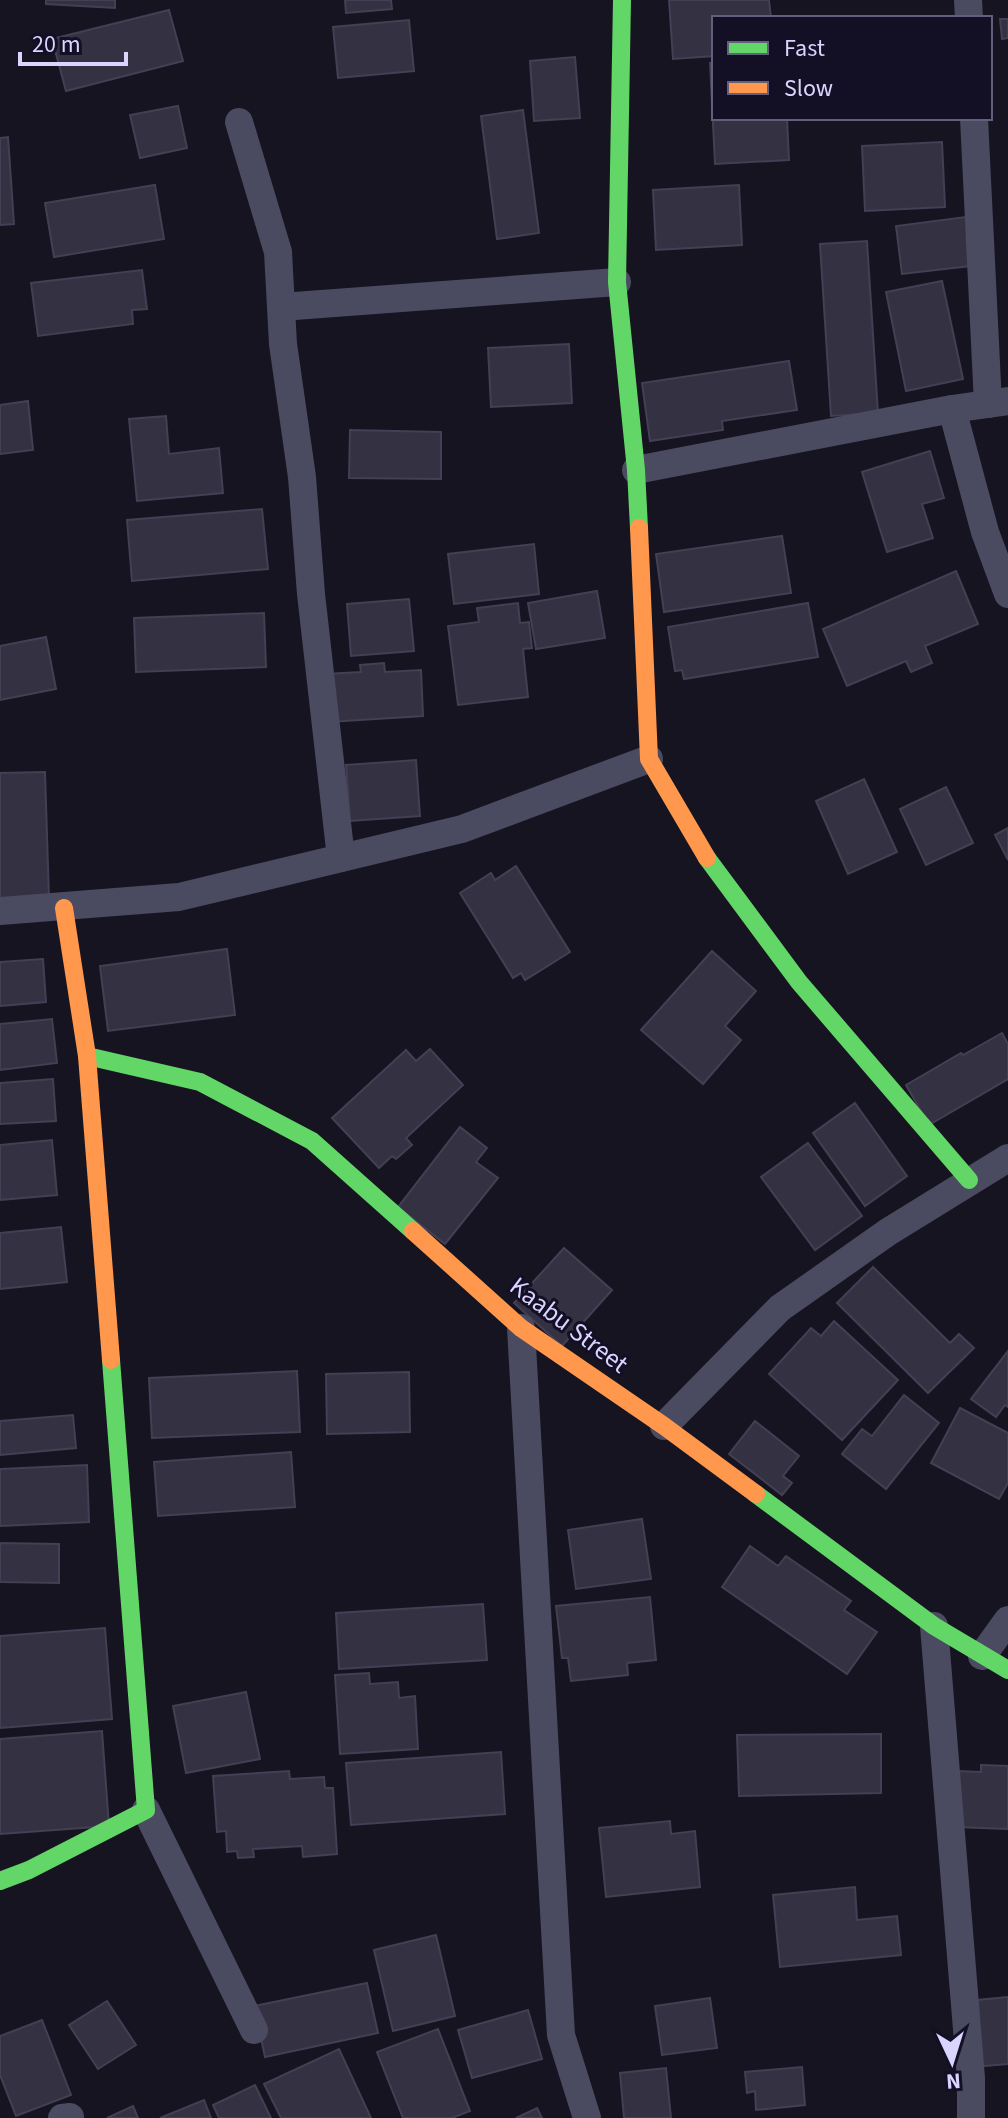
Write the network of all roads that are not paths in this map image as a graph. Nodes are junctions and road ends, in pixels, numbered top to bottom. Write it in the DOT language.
graph roads {
  1 [pos="622,0"];
  2 [pos="974,120"];
  3 [pos="239,122"];
  4 [pos="617,282"];
  5 [pos="281,307"];
  6 [pos="998,403"];
  7 [pos="952,409"];
  8 [pos="636,470"];
  9 [pos="1008,594"];
  10 [pos="649,759"];
  11 [pos="341,858"];
  12 [pos="64,908"];
  13 [pos="0,911"];
  14 [pos="87,1056"];
  15 [pos="1008,1158"];
  16 [pos="969,1180"];
  17 [pos="521,1328"];
  18 [pos="664,1426"];
  19 [pos="1008,1620"];
  20 [pos="934,1626"];
  21 [pos="982,1656"];
  22 [pos="1008,1670"];
  23 [pos="146,1810"];
  24 [pos="0,1881"];
  25 [pos="254,2030"];
  26 [pos="587,2118"];
  27 [pos="971,2118"];
  1 -- 4 [label="street"];
  2 -- 6 [label="street"];
  3 -- 5 [label="street"];
  4 -- 5 [label="street"];
  4 -- 8 [label="street"];
  5 -- 11 [label="street"];
  6 -- 7 [label="street"];
  7 -- 8 [label="street"];
  7 -- 9 [label="street"];
  8 -- 10 [label="street"];
  10 -- 11 [label="street"];
  10 -- 16 [label="street"];
  11 -- 12 [label="street"];
  12 -- 13 [label="street"];
  12 -- 14 [label="street"];
  14 -- 17 [label="street, Kaabu Street"];
  14 -- 23 [label="street"];
  15 -- 16 [label="street"];
  16 -- 18 [label="street"];
  17 -- 18 [label="street, Kaabu Street"];
  17 -- 26 [label="street"];
  18 -- 20 [label="street, Kaabu Street"];
  19 -- 21 [label="street"];
  20 -- 21 [label="street, Kaabu Street"];
  20 -- 27 [label="street"];
  21 -- 22 [label="street, Kaabu Street"];
  23 -- 24 [label="street"];
  23 -- 25 [label="street"];
}
